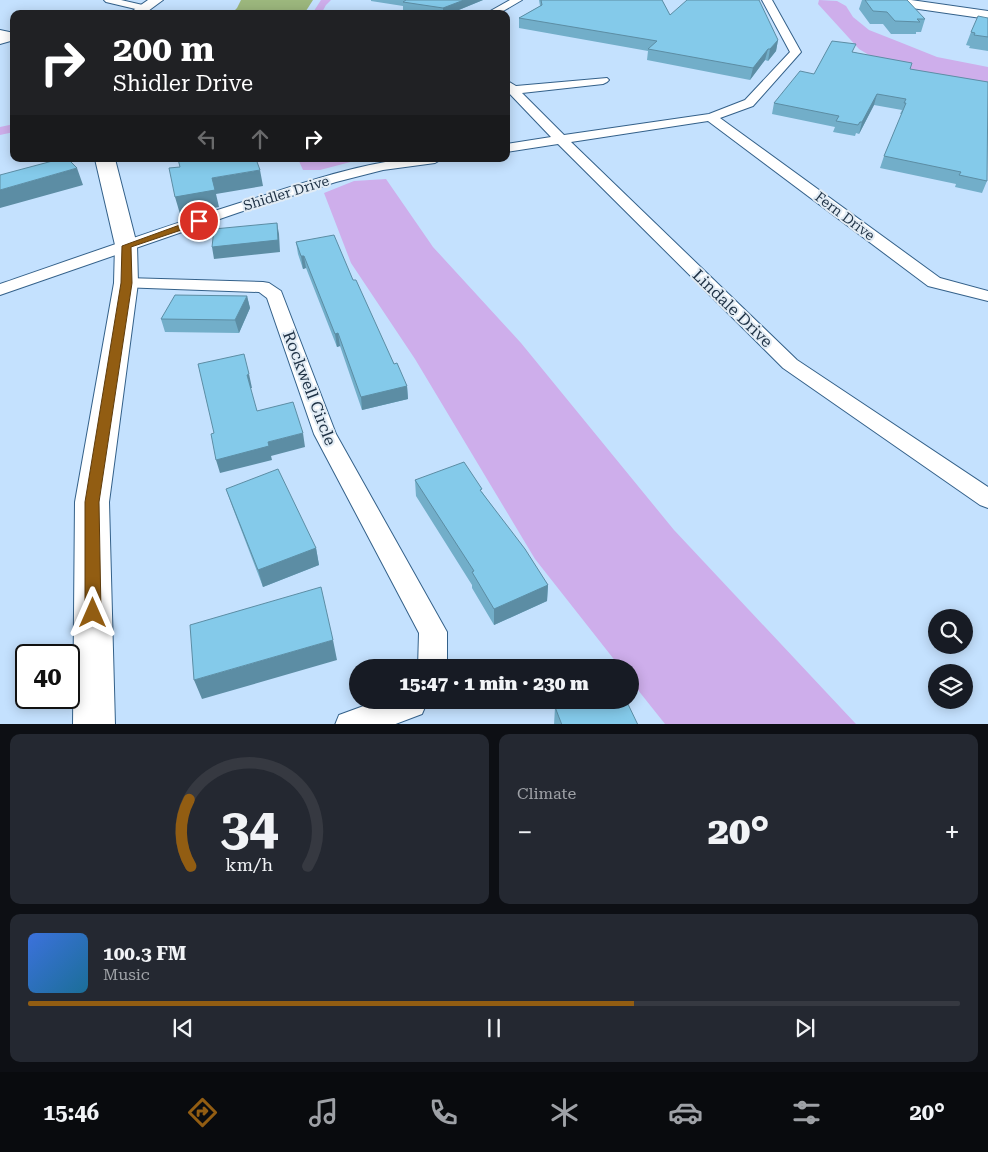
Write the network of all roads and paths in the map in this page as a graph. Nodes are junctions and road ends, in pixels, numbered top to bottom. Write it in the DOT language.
graph roads {
  1 [pos="109,0"];
  2 [pos="157,0"];
  3 [pos="517,0"];
  4 [pos="767,0"];
  5 [pos="884,0"];
  6 [pos="136,10"];
  7 [pos="141,10"];
  8 [pos="498,10"];
  9 [pos="988,15"];
  10 [pos="603,80"];
  11 [pos="510,86"];
  12 [pos="712,117"];
  13 [pos="561,140"];
  14 [pos="510,147"];
  15 [pos="106,162"];
  16 [pos="413,162"];
  17 [pos="126,246"];
  18 [pos="126,283"];
  19 [pos="0,290"];
  20 [pos="988,296"];
  21 [pos="988,499"];
  22 [pos="432,659"];
  23 [pos="396,709"];
  24 [pos="94,724"];
  25 [pos="350,724"];
  1 -- 6 [label="street"];
  2 -- 7 [label="street"];
  3 -- 8 [label="street"];
  4 -- 12 [label="street"];
  5 -- 9 [label="street"];
  10 -- 11 [label="street"];
  11 -- 13 [label="street, Lindale Drive"];
  12 -- 13 [label="street"];
  12 -- 20 [label="street, Fern Drive"];
  13 -- 14 [label="street"];
  13 -- 21 [label="street, Lindale Drive"];
  15 -- 17 [label="street"];
  16 -- 17 [label="street, Shidler Drive"];
  17 -- 18 [label="street"];
  17 -- 19 [label="street, Shidler Drive"];
  18 -- 22 [label="street, Rockwell Circle"];
  18 -- 24 [label="street"];
  23 -- 25 [label="street"];
}
